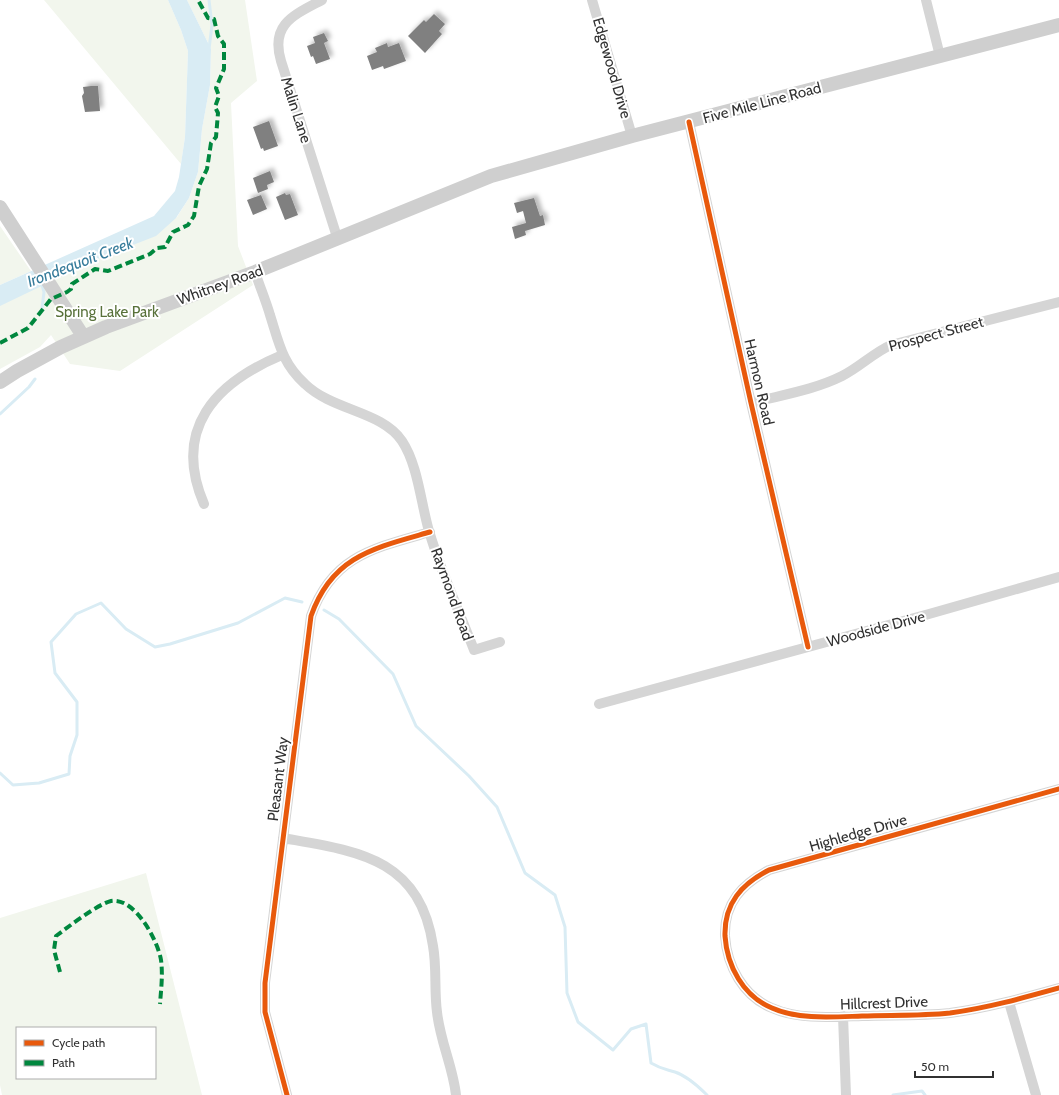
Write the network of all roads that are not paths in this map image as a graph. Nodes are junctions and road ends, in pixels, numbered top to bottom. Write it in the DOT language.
graph roads {
  1 [pos="322,0"];
  2 [pos="592,0"];
  3 [pos="926,0"];
  4 [pos="1059,25"];
  5 [pos="940,56"];
  6 [pos="689,122"];
  7 [pos="632,136"];
  8 [pos="444,195"];
  9 [pos="0,207"];
  10 [pos="338,237"];
  11 [pos="255,272"];
  12 [pos="1059,302"];
  13 [pos="83,336"];
  14 [pos="282,354"];
  15 [pos="0,382"];
  16 [pos="751,403"];
  17 [pos="204,504"];
  18 [pos="430,532"];
  19 [pos="1059,577"];
  20 [pos="500,642"];
  21 [pos="808,647"];
  22 [pos="599,704"];
  23 [pos="1059,789"];
  24 [pos="283,838"];
  25 [pos="730,961"];
  26 [pos="1059,988"];
  27 [pos="1009,1002"];
  28 [pos="843,1016"];
  29 [pos="287,1095"];
  30 [pos="456,1095"];
  31 [pos="846,1095"];
  32 [pos="1036,1095"];
  1 -- 10 [label="street, Malin Lane"];
  2 -- 7 [label="street, Edgewood Drive"];
  3 -- 5 [label="street"];
  4 -- 5 [label="main road, Five Mile Line Road"];
  5 -- 6 [label="main road, Five Mile Line Road"];
  6 -- 7 [label="main road, Five Mile Line Road"];
  6 -- 16 [label="street, Harmon Road"];
  7 -- 8 [label="main road, Five Mile Line Road"];
  8 -- 10 [label="main road, Whitney Road"];
  9 -- 13 [label="main road"];
  10 -- 11 [label="main road, Whitney Road"];
  11 -- 13 [label="main road, Whitney Road"];
  11 -- 14 [label="street, Raymond Road"];
  12 -- 16 [label="street, Prospect Street"];
  13 -- 15 [label="main road, Whitney Road"];
  14 -- 17 [label="street"];
  14 -- 18 [label="street, Raymond Road"];
  16 -- 21 [label="street, Harmon Road"];
  18 -- 20 [label="street, Raymond Road"];
  18 -- 24 [label="street, Pleasant Way"];
  19 -- 21 [label="street, Woodside Drive"];
  21 -- 22 [label="street, Woodside Drive"];
  23 -- 25 [label="street, Highledge Drive"];
  24 -- 29 [label="street, Pleasant Way"];
  24 -- 30 [label="street, Pleasant Way"];
  25 -- 28 [label="street, Hillcrest Drive"];
  26 -- 27 [label="street, Hillcrest Drive"];
  27 -- 28 [label="street, Hillcrest Drive"];
  27 -- 32 [label="street"];
  28 -- 31 [label="street"];
}
